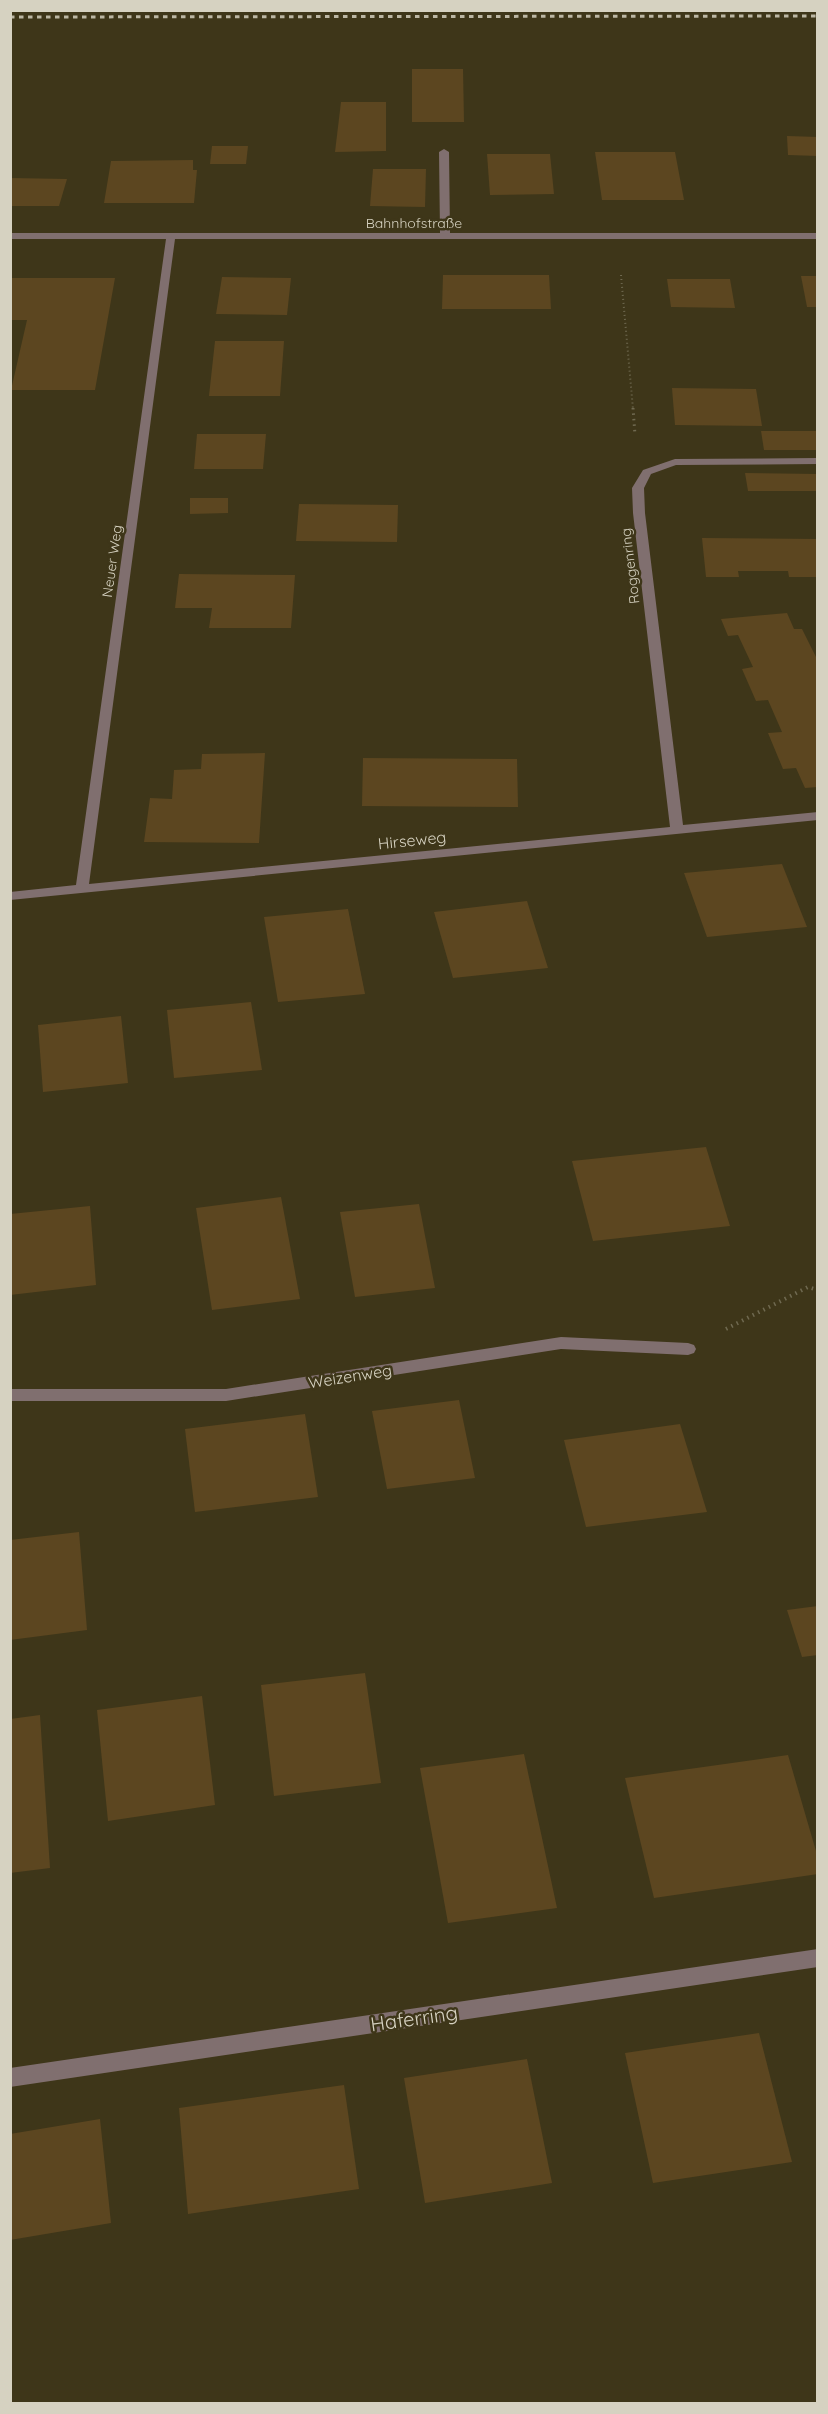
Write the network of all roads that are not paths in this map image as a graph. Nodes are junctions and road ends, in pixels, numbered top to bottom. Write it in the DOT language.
graph roads {
  1 [pos="444,152"];
  2 [pos="10,236"];
  3 [pos="171,236"];
  4 [pos="446,236"];
  5 [pos="818,237"];
  6 [pos="818,461"];
  7 [pos="818,816"];
  8 [pos="677,829"];
  9 [pos="82,890"];
  10 [pos="10,896"];
  11 [pos="688,1349"];
  12 [pos="10,1395"];
  13 [pos="818,1958"];
  14 [pos="10,2078"];
  1 -- 4 [label="street"];
  2 -- 3 [label="street, Bahnhofstraße"];
  3 -- 4 [label="street, Bahnhofstraße"];
  3 -- 9 [label="street, Neuer Weg"];
  4 -- 5 [label="street, Bahnhofstraße"];
  6 -- 8 [label="street, Roggenring"];
  7 -- 8 [label="street, Hirseweg"];
  8 -- 9 [label="street, Hirseweg"];
  9 -- 10 [label="street, Hirseweg"];
  11 -- 12 [label="street, Weizenweg"];
  13 -- 14 [label="street, Haferring"];
}
